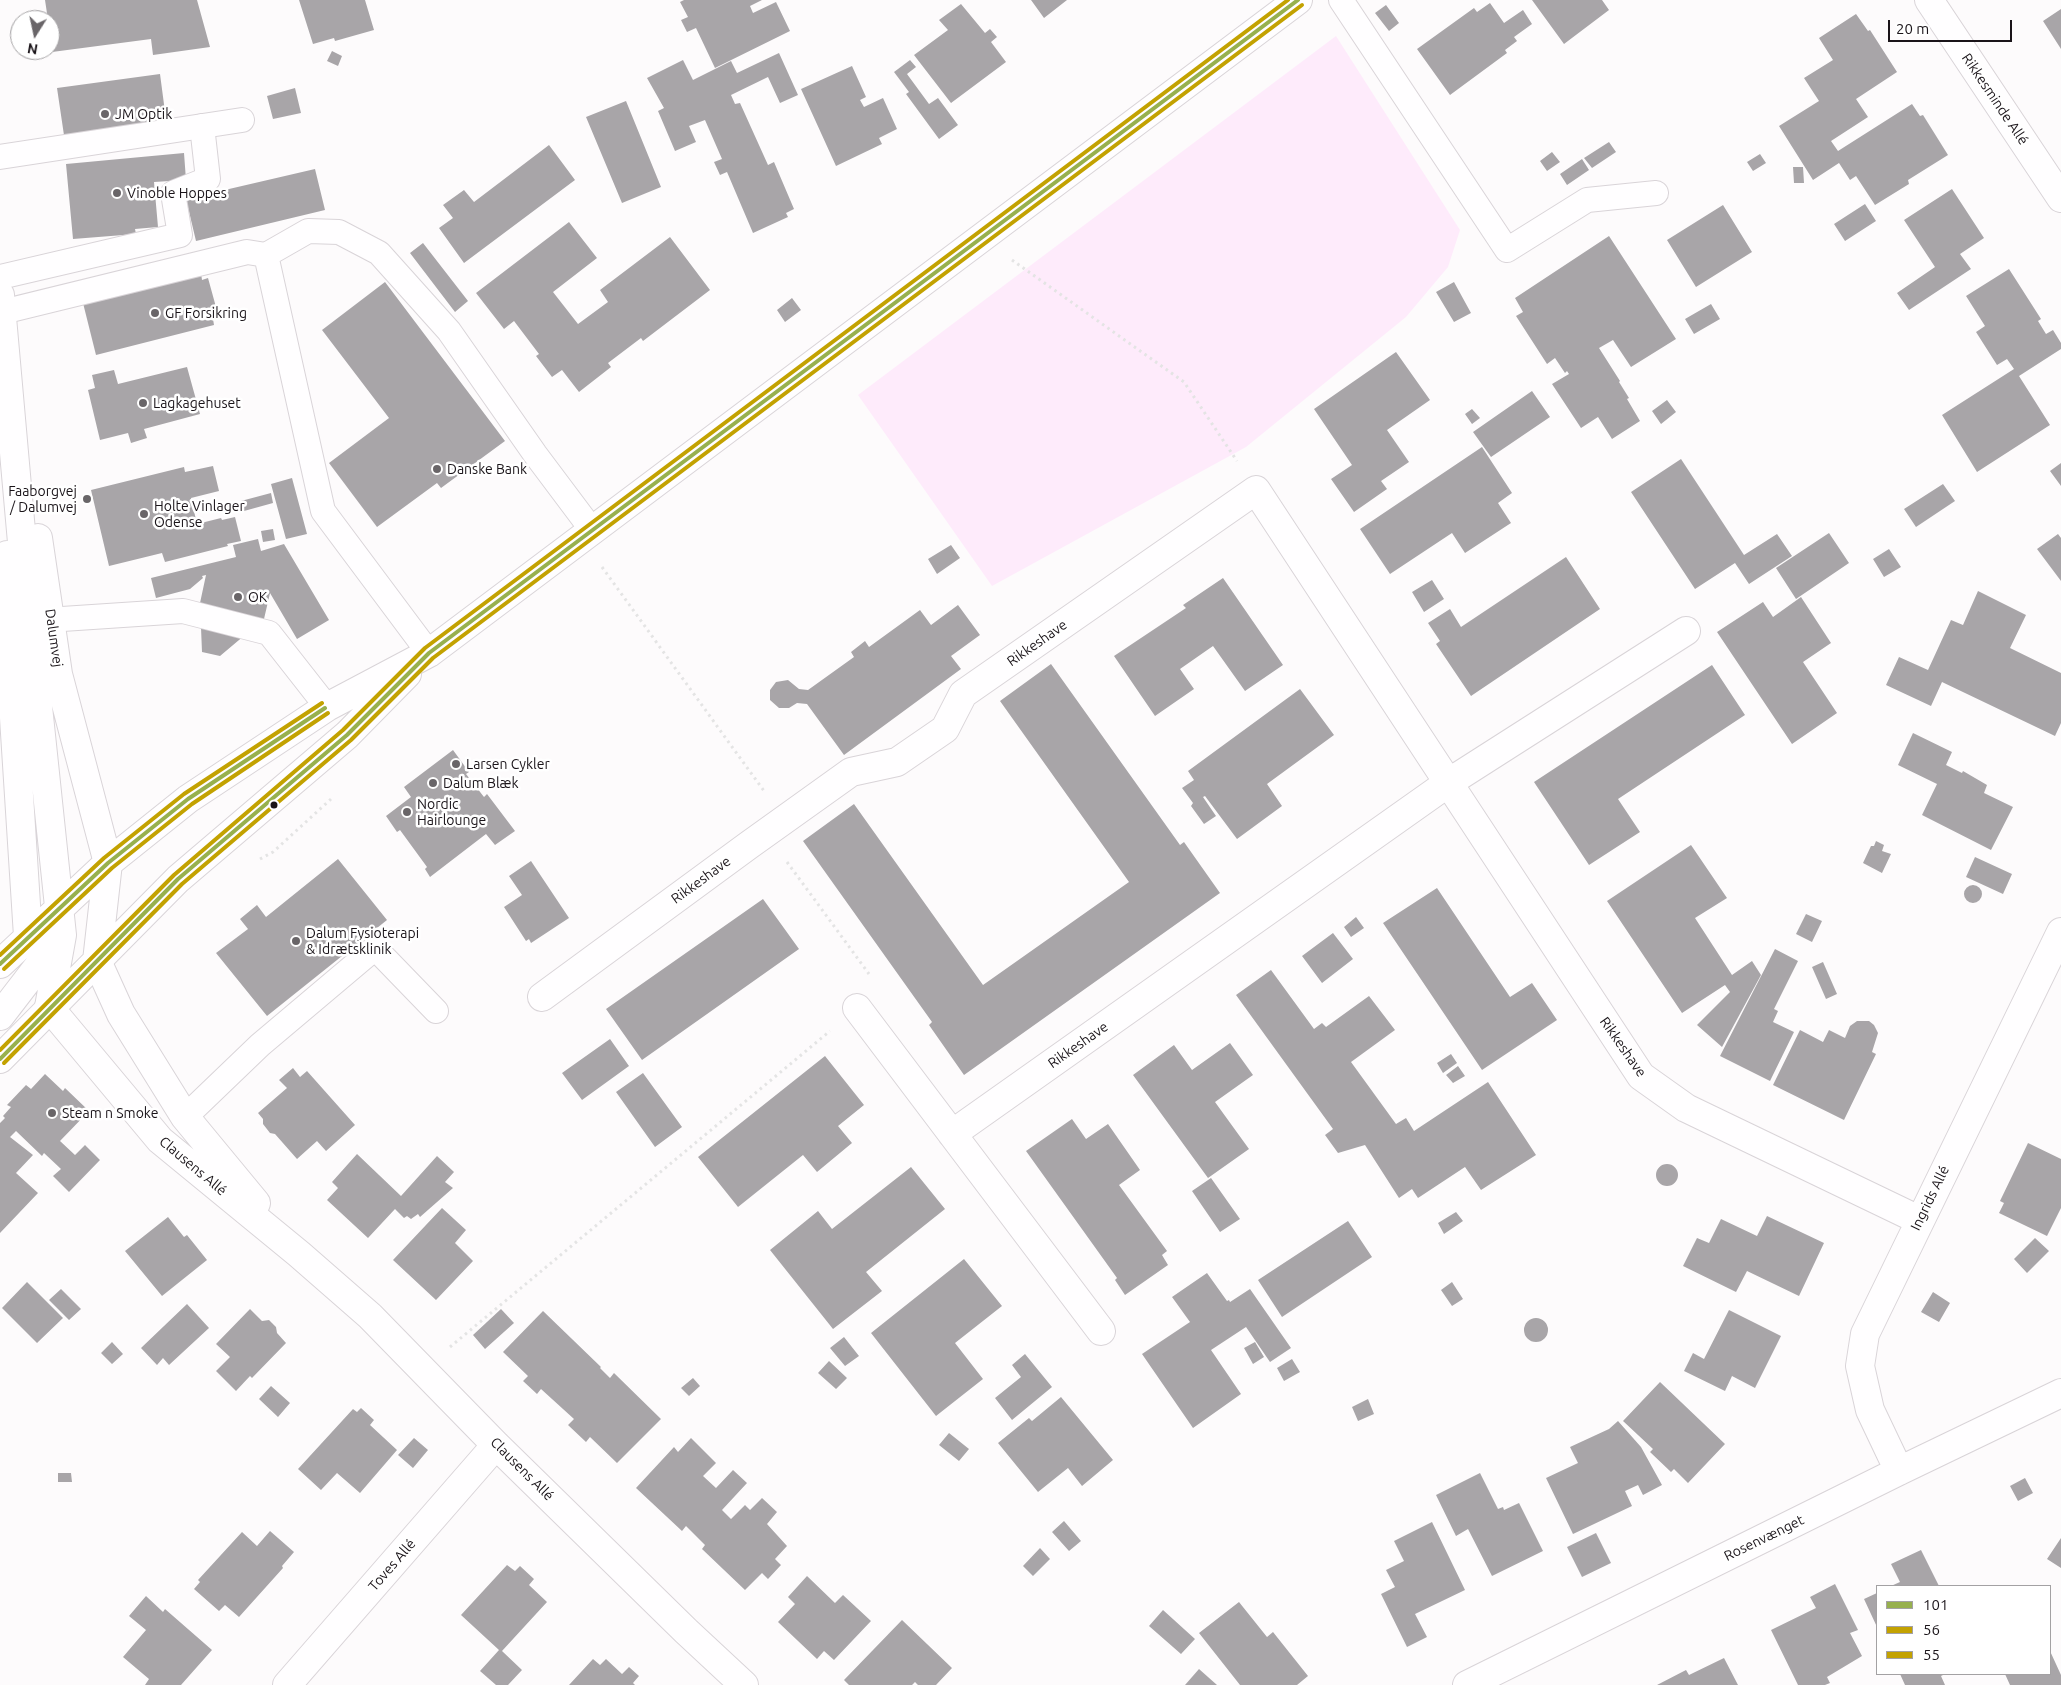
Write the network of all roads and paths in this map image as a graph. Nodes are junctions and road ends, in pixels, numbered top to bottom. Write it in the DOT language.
graph roads {
  1 [pos="1298,0"];
  2 [pos="1341,0"];
  3 [pos="1929,0"];
  4 [pos="242,120"];
  5 [pos="202,126"];
  6 [pos="0,157"];
  7 [pos="2053,166"];
  8 [pos="1656,193"];
  9 [pos="2061,198"];
  10 [pos="980,238"];
  11 [pos="266,254"];
  12 [pos="0,278"];
  13 [pos="1,303"];
  14 [pos="1256,490"];
  15 [pos="586,534"];
  16 [pos="29,621"];
  17 [pos="1686,631"];
  18 [pos="429,653"];
  19 [pos="327,707"];
  20 [pos="1448,782"];
  21 [pos="776,826"];
  22 [pos="108,863"];
  23 [pos="59,908"];
  24 [pos="2061,932"];
  25 [pos="62,935"];
  26 [pos="28,936"];
  27 [pos="96,961"];
  28 [pos="0,964"];
  29 [pos="875,982"];
  30 [pos="542,997"];
  31 [pos="49,1007"];
  32 [pos="857,1008"];
  33 [pos="436,1011"];
  34 [pos="0,1016"];
  35 [pos="0,1059"];
  36 [pos="185,1117"];
  37 [pos="952,1134"];
  38 [pos="1919,1220"];
  39 [pos="299,1254"];
  40 [pos="1101,1331"];
  41 [pos="423,1369"];
  42 [pos="2060,1395"];
  43 [pos="496,1445"];
  44 [pos="1899,1471"];
  45 [pos="288,1685"];
  46 [pos="744,1685"];
  47 [pos="1467,1685"];
  1 -- 10 [label="street"];
  2 -- 8 [label="lane"];
  3 -- 7 [label="street, Rikkesminde Allé"];
  4 -- 5 [label="lane"];
  5 -- 6 [label="lane"];
  5 -- 12 [label="lane"];
  7 -- 9 [label="street, Rikkesminde Allé"];
  10 -- 14 [label="path"];
  10 -- 15 [label="street"];
  11 -- 13 [label="lane"];
  11 -- 15 [label="lane"];
  11 -- 18 [label="lane"];
  13 -- 16 [label="street"];
  13 -- 16 [label="street, Dalumvej"];
  14 -- 20 [label="street, Rikkeshave"];
  14 -- 21 [label="street, Rikkeshave"];
  15 -- 18 [label="street"];
  15 -- 21 [label="path"];
  16 -- 19 [label="lane"];
  16 -- 22 [label="street, Dalumvej"];
  16 -- 23 [label="street, Dalumvej"];
  16 -- 26 [label="street"];
  17 -- 20 [label="street, Rikkeshave"];
  18 -- 19 [label="street"];
  18 -- 27 [label="street"];
  19 -- 22 [label="street"];
  20 -- 37 [label="street, Rikkeshave"];
  20 -- 38 [label="street, Rikkeshave"];
  21 -- 29 [label="path"];
  21 -- 30 [label="street, Rikkeshave"];
  22 -- 23 [label="street"];
  22 -- 25 [label="street"];
  22 -- 27 [label="street, Dalumvej"];
  23 -- 25 [label="street, Dalumvej"];
  23 -- 26 [label="street"];
  24 -- 38 [label="street, Ingrids Allé"];
  25 -- 27 [label="street"];
  25 -- 31 [label="street"];
  25 -- 34 [label="street"];
  26 -- 28 [label="street"];
  27 -- 31 [label="street"];
  27 -- 36 [label="street, Clausens Allé"];
  31 -- 35 [label="street"];
  31 -- 39 [label="street, Clausens Allé"];
  32 -- 37 [label="street"];
  32 -- 41 [label="path"];
  33 -- 36 [label="lane"];
  36 -- 39 [label="street, Clausens Allé"];
  37 -- 40 [label="street"];
  38 -- 44 [label="street, Ingrids Allé"];
  39 -- 41 [label="street, Clausens Allé"];
  41 -- 43 [label="street, Clausens Allé"];
  42 -- 44 [label="street, Rosenvænget"];
  43 -- 45 [label="street, Toves Allé"];
  43 -- 46 [label="street, Clausens Allé"];
  44 -- 47 [label="street, Rosenvænget"];
}
